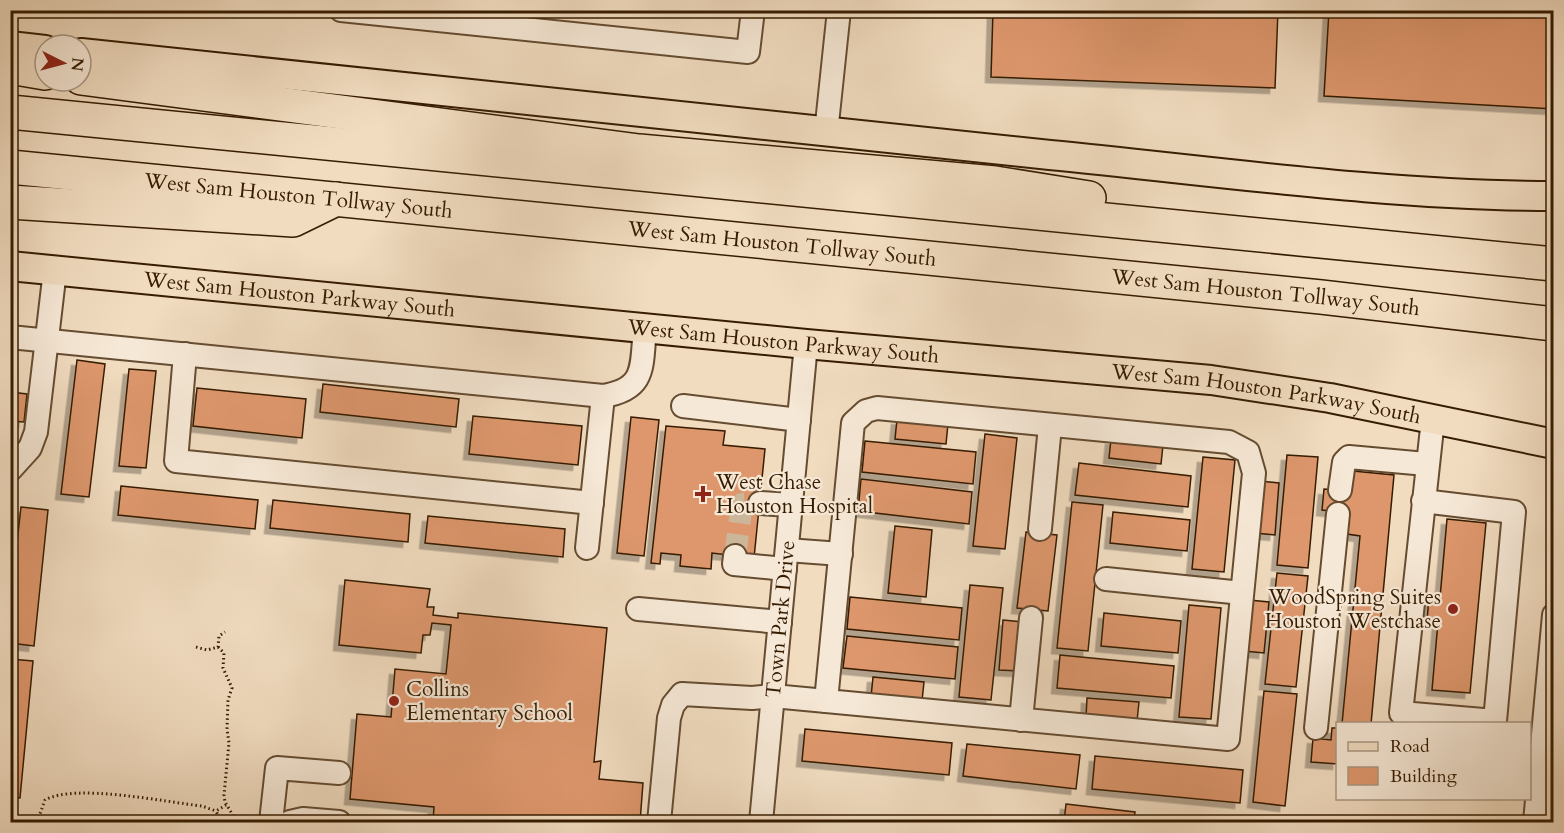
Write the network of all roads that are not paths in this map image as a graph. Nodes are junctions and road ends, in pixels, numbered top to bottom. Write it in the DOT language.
graph roads {
  1 [pos="341,10"];
  2 [pos="753,10"];
  3 [pos="839,10"];
  4 [pos="523,20"];
  5 [pos="10,46"];
  6 [pos="33,49"];
  7 [pos="93,54"];
  8 [pos="10,67"];
  9 [pos="33,71"];
  10 [pos="93,80"];
  11 [pos="10,112"];
  12 [pos="826,133"];
  13 [pos="10,167"];
  14 [pos="1554,196"];
  15 [pos="336,200"];
  16 [pos="10,202"];
  17 [pos="1440,253"];
  18 [pos="1554,264"];
  19 [pos="10,266"];
  20 [pos="56,270"];
  21 [pos="1554,324"];
  22 [pos="645,328"];
  23 [pos="10,337"];
  24 [pos="47,340"];
  25 [pos="806,344"];
  26 [pos="186,354"];
  27 [pos="603,396"];
  28 [pos="683,406"];
  29 [pos="1433,419"];
  30 [pos="799,420"];
  31 [pos="1050,426"];
  32 [pos="1554,444"];
  33 [pos="1426,464"];
  34 [pos="10,470"];
  35 [pos="1340,490"];
  36 [pos="1423,501"];
  37 [pos="592,503"];
  38 [pos="760,503"];
  39 [pos="791,505"];
  40 [pos="1338,514"];
  41 [pos="1040,529"];
  42 [pos="587,548"];
  43 [pos="841,554"];
  44 [pos="735,556"];
  45 [pos="786,559"];
  46 [pos="1106,579"];
  47 [pos="1242,593"];
  48 [pos="638,609"];
  49 [pos="1554,615"];
  50 [pos="1031,618"];
  51 [pos="780,622"];
  52 [pos="773,696"];
  53 [pos="826,701"];
  54 [pos="1021,720"];
  55 [pos="1316,728"];
  56 [pos="339,773"];
  57 [pos="271,822"];
  58 [pos="290,822"];
  59 [pos="339,822"];
  60 [pos="659,822"];
  61 [pos="761,822"];
  62 [pos="1535,822"];
  1 -- 4 [label="street"];
  2 -- 4 [label="street"];
  3 -- 12 [label="street"];
  5 -- 6 [label="main road"];
  7 -- 12 [label="main road"];
  8 -- 9 [label="highway"];
  10 -- 17 [label="highway"];
  11 -- 17 [label="highway"];
  12 -- 14 [label="main road"];
  13 -- 15 [label="highway, West Sam Houston Tollway South"];
  15 -- 16 [label="highway"];
  15 -- 21 [label="highway, West Sam Houston Tollway South"];
  17 -- 18 [label="highway"];
  19 -- 20 [label="main road, West Sam Houston Parkway South"];
  20 -- 22 [label="main road, West Sam Houston Parkway South"];
  20 -- 24 [label="street"];
  22 -- 25 [label="main road, West Sam Houston Parkway South"];
  22 -- 27 [label="street"];
  23 -- 24 [label="street"];
  24 -- 26 [label="street"];
  24 -- 34 [label="street"];
  25 -- 29 [label="main road, West Sam Houston Parkway South"];
  25 -- 30 [label="street, Town Park Drive"];
  26 -- 27 [label="street"];
  26 -- 37 [label="street"];
  27 -- 37 [label="street"];
  28 -- 30 [label="street"];
  29 -- 32 [label="main road, West Sam Houston Parkway South"];
  29 -- 33 [label="street"];
  30 -- 39 [label="street, Town Park Drive"];
  31 -- 41 [label="street"];
  31 -- 43 [label="street"];
  31 -- 47 [label="street"];
  33 -- 35 [label="street"];
  33 -- 36 [label="street"];
  36 -- 36 [label="street"];
  37 -- 42 [label="street"];
  38 -- 39 [label="street"];
  39 -- 45 [label="street, Town Park Drive"];
  40 -- 55 [label="street"];
  43 -- 45 [label="street"];
  43 -- 53 [label="street"];
  44 -- 45 [label="street"];
  45 -- 51 [label="street, Town Park Drive"];
  46 -- 47 [label="street"];
  47 -- 54 [label="street"];
  48 -- 51 [label="street"];
  49 -- 62 [label="street"];
  50 -- 54 [label="street"];
  51 -- 52 [label="street, Town Park Drive"];
  52 -- 53 [label="street"];
  52 -- 60 [label="street"];
  52 -- 61 [label="street, Town Park Drive"];
  53 -- 54 [label="street"];
  56 -- 57 [label="street"];
  58 -- 59 [label="street"];
}
